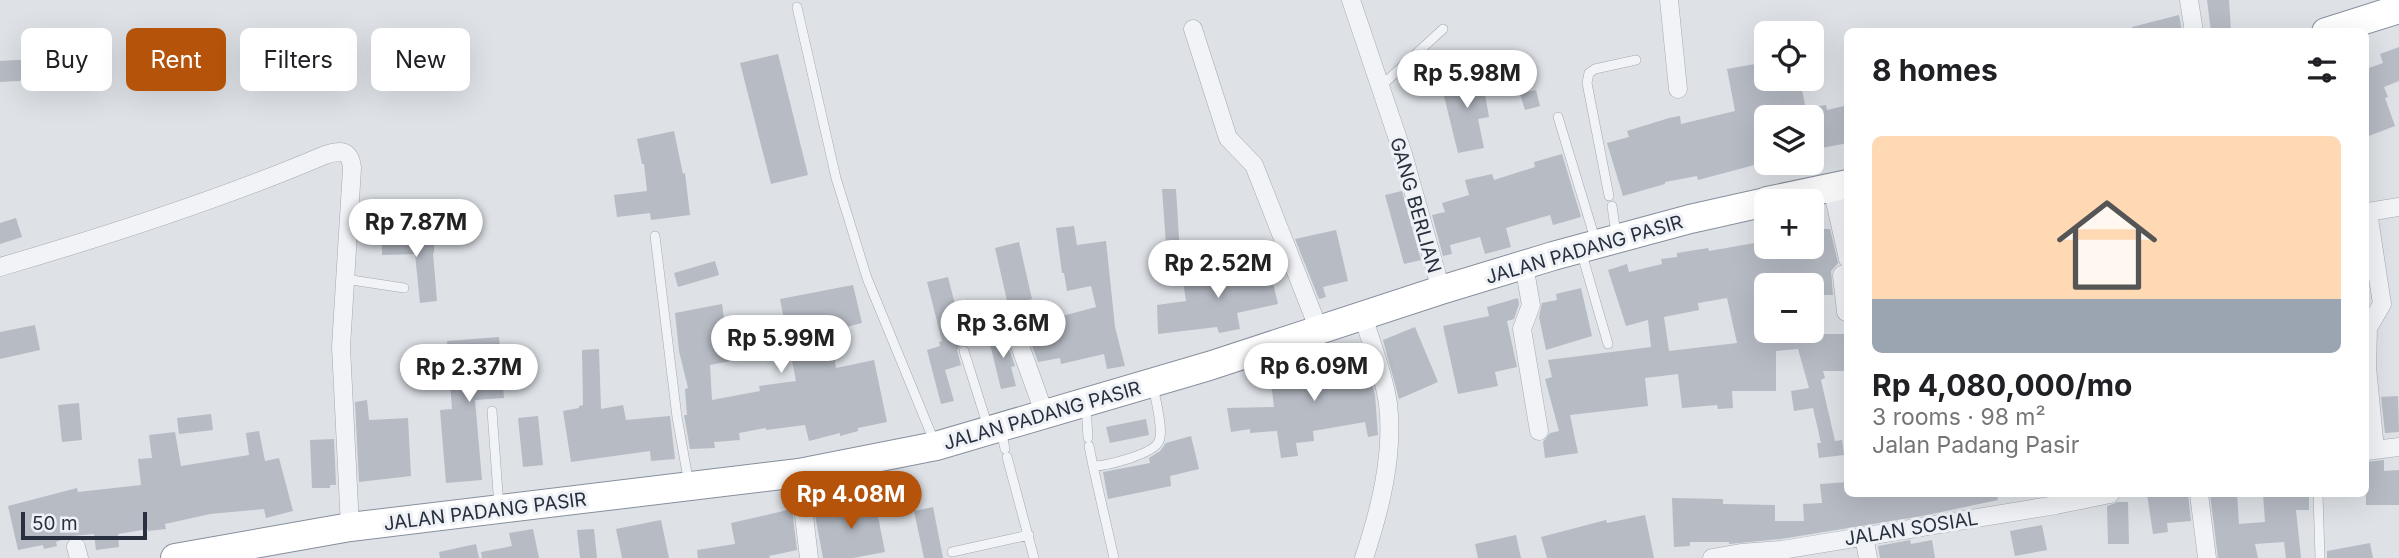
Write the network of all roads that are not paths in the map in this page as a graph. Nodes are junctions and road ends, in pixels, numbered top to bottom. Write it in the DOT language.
graph roads {
  1 [pos="1351,0"];
  2 [pos="1669,0"];
  3 [pos="2189,0"];
  4 [pos="797,7"];
  5 [pos="2399,9"];
  6 [pos="2193,28"];
  7 [pos="2339,28"];
  8 [pos="1193,29"];
  9 [pos="1443,29"];
  10 [pos="1636,60"];
  11 [pos="1380,87"];
  12 [pos="1678,89"];
  13 [pos="1558,117"];
  14 [pos="1840,186"];
  15 [pos="1754,204"];
  16 [pos="2399,207"];
  17 [pos="2369,212"];
  18 [pos="2369,219"];
  19 [pos="1844,222"];
  20 [pos="655,236"];
  21 [pos="1598,244"];
  22 [pos="1524,265"];
  23 [pos="0,267"];
  24 [pos="1844,275"];
  25 [pos="345,279"];
  26 [pos="404,288"];
  27 [pos="1441,290"];
  28 [pos="1844,294"];
  29 [pos="1363,315"];
  30 [pos="1011,321"];
  31 [pos="2369,326"];
  32 [pos="1319,330"];
  33 [pos="1608,344"];
  34 [pos="964,351"];
  35 [pos="1153,383"];
  36 [pos="1086,403"];
  37 [pos="492,411"];
  38 [pos="1045,415"];
  39 [pos="2369,423"];
  40 [pos="1539,431"];
  41 [pos="1001,442"];
  42 [pos="936,446"];
  43 [pos="2399,447"];
  44 [pos="2370,450"];
  45 [pos="1093,466"];
  46 [pos="799,473"];
  47 [pos="689,485"];
  48 [pos="2095,497"];
  49 [pos="2199,497"];
  50 [pos="2318,497"];
  51 [pos="499,509"];
  52 [pos="350,527"];
  53 [pos="1029,535"];
  54 [pos="1864,536"];
  55 [pos="952,552"];
  56 [pos="230,553"];
  57 [pos="175,558"];
  58 [pos="809,558"];
  59 [pos="1034,558"];
  60 [pos="1114,558"];
  61 [pos="1364,558"];
  62 [pos="1712,558"];
  63 [pos="1868,558"];
  64 [pos="2207,558"];
  65 [pos="2320,558"];
  1 -- 11 [label="street, GANG BERLIAN"];
  2 -- 12 [label="street"];
  3 -- 6 [label="street"];
  4 -- 42 [label="lane"];
  5 -- 7 [label="highway"];
  8 -- 32 [label="street"];
  9 -- 11 [label="lane"];
  10 -- 21 [label="lane"];
  11 -- 27 [label="street, GANG BERLIAN"];
  13 -- 21 [label="lane"];
  14 -- 19 [label="street"];
  15 -- 21 [label="highway, JALAN PADANG PASIR"];
  16 -- 17 [label="street"];
  18 -- 31 [label="street"];
  20 -- 47 [label="lane"];
  21 -- 22 [label="highway, JALAN PADANG PASIR"];
  21 -- 33 [label="lane"];
  22 -- 27 [label="highway, JALAN PADANG PASIR"];
  22 -- 40 [label="street"];
  23 -- 25 [label="street"];
  24 -- 28 [label="street"];
  25 -- 26 [label="lane"];
  25 -- 52 [label="street"];
  27 -- 29 [label="highway, JALAN PADANG PASIR"];
  29 -- 32 [label="highway, JALAN PADANG PASIR"];
  29 -- 61 [label="street"];
  30 -- 38 [label="street"];
  32 -- 35 [label="highway, JALAN PADANG PASIR"];
  34 -- 41 [label="lane"];
  35 -- 36 [label="highway, JALAN PADANG PASIR"];
  35 -- 45 [label="lane"];
  36 -- 38 [label="highway, JALAN PADANG PASIR"];
  36 -- 45 [label="lane"];
  37 -- 51 [label="lane"];
  38 -- 41 [label="highway, JALAN PADANG PASIR"];
  39 -- 44 [label="street"];
  41 -- 42 [label="highway, JALAN PADANG PASIR"];
  41 -- 53 [label="lane"];
  42 -- 46 [label="highway, JALAN PADANG PASIR"];
  43 -- 44 [label="street"];
  45 -- 60 [label="lane"];
  46 -- 47 [label="highway, JALAN PADANG PASIR"];
  46 -- 58 [label="street"];
  47 -- 51 [label="highway, JALAN PADANG PASIR"];
  48 -- 54 [label="street, JALAN SOSIAL"];
  49 -- 64 [label="street"];
  50 -- 65 [label="lane"];
  51 -- 52 [label="highway, JALAN PADANG PASIR"];
  52 -- 56 [label="highway, JALAN PADANG PASIR"];
  53 -- 55 [label="lane"];
  53 -- 59 [label="lane"];
  54 -- 62 [label="street, JALAN SOSIAL"];
  54 -- 63 [label="street"];
  56 -- 57 [label="highway, JALAN PADANG PASIR"];
}
